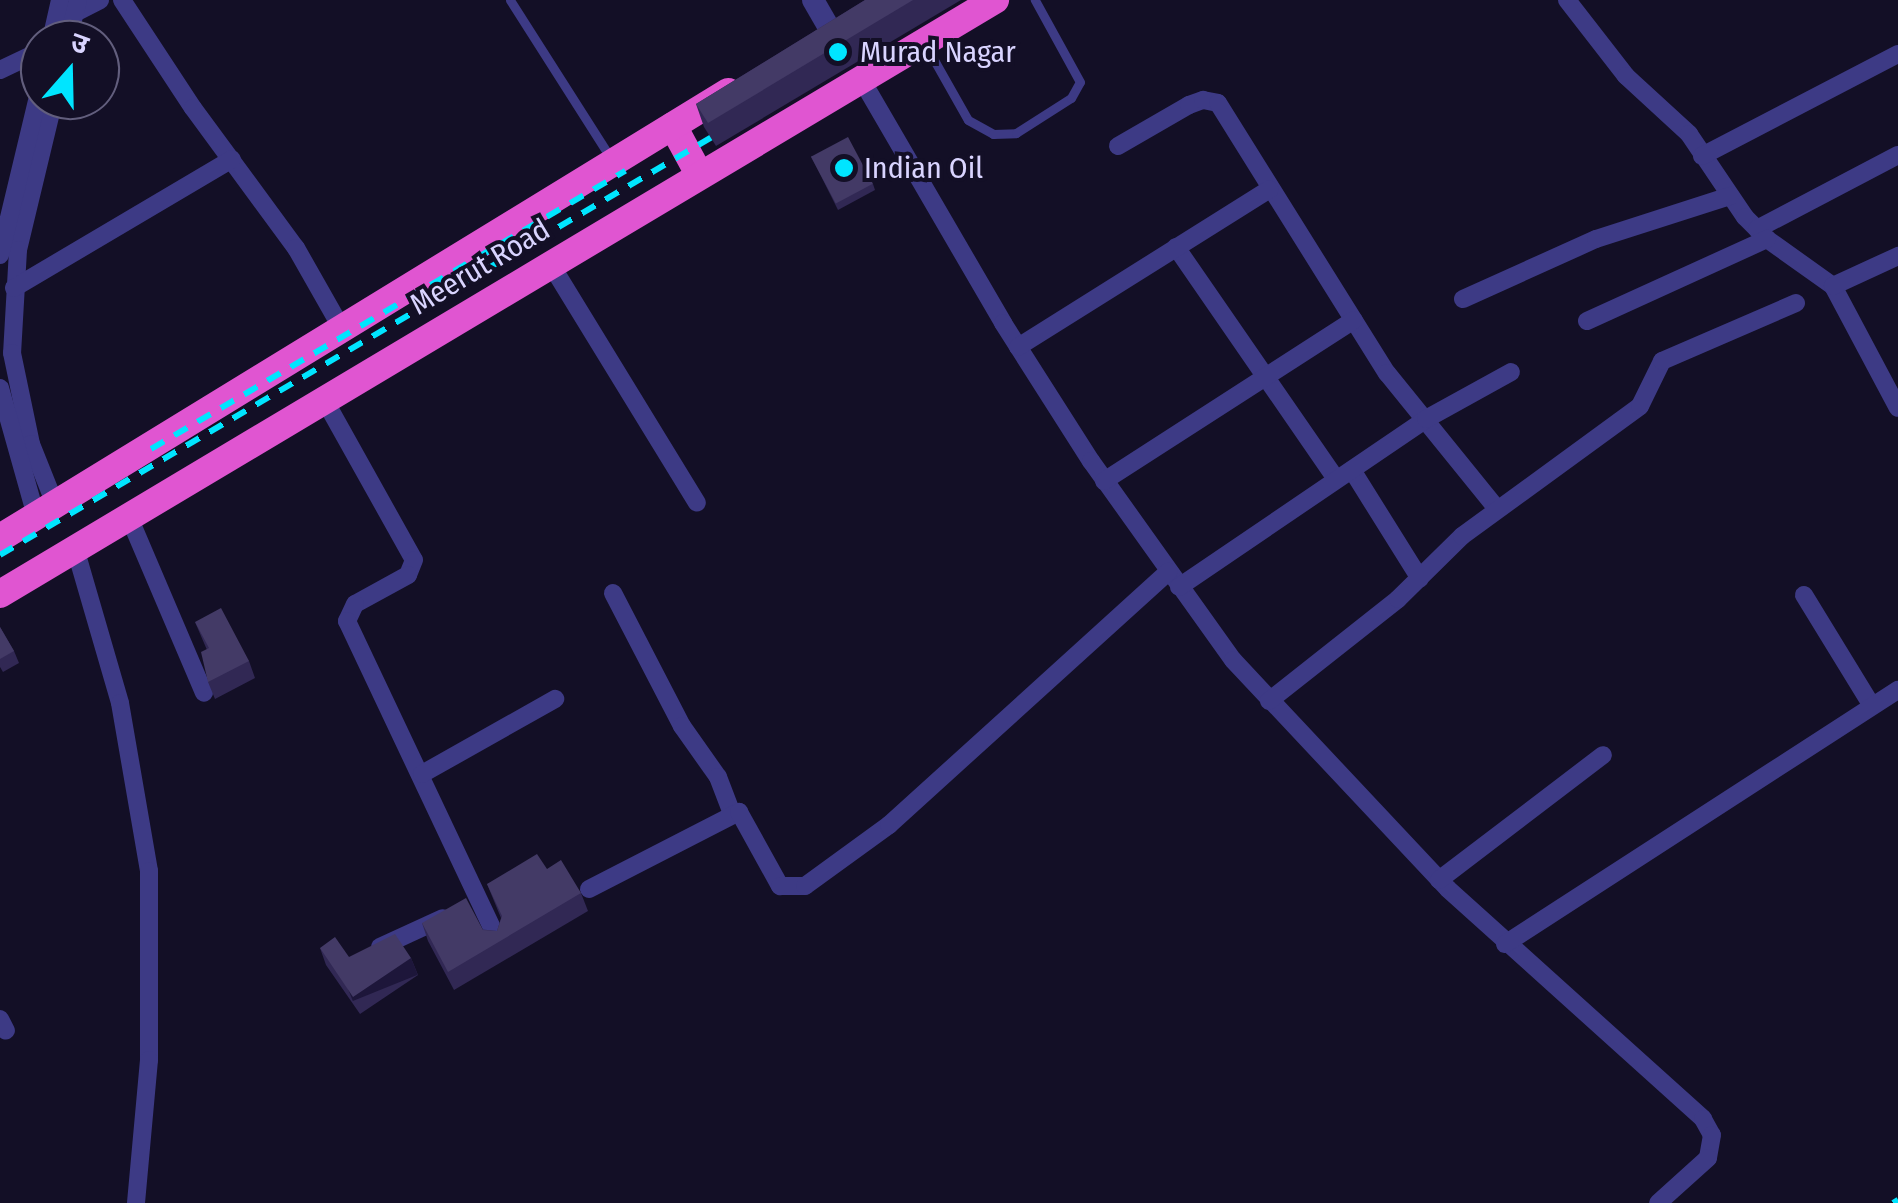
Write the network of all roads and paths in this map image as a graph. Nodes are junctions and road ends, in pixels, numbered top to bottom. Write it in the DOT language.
graph roads {
  1 [pos="100,0"];
  2 [pos="122,0"];
  3 [pos="510,0"];
  4 [pos="813,0"];
  5 [pos="995,0"];
  6 [pos="1035,0"];
  7 [pos="1567,0"];
  8 [pos="71,4"];
  9 [pos="862,10"];
  10 [pos="830,29"];
  11 [pos="923,41"];
  12 [pos="799,48"];
  13 [pos="1898,54"];
  14 [pos="752,77"];
  15 [pos="860,78"];
  16 [pos="43,120"];
  17 [pos="44,120"];
  18 [pos="672,126"];
  19 [pos="1118,146"];
  20 [pos="1898,155"];
  21 [pos="1702,156"];
  22 [pos="232,159"];
  23 [pos="614,162"];
  24 [pos="699,174"];
  25 [pos="1270,189"];
  26 [pos="1730,196"];
  27 [pos="1762,234"];
  28 [pos="1176,247"];
  29 [pos="0,255"];
  30 [pos="1898,256"];
  31 [pos="550,263"];
  32 [pos="1832,286"];
  33 [pos="14,288"];
  34 [pos="1462,300"];
  35 [pos="1796,303"];
  36 [pos="1354,320"];
  37 [pos="1587,321"];
  38 [pos="342,329"];
  39 [pos="1018,347"];
  40 [pos="1510,372"];
  41 [pos="1262,376"];
  42 [pos="0,388"];
  43 [pos="324,399"];
  44 [pos="1898,408"];
  45 [pos="1424,422"];
  46 [pos="1344,475"];
  47 [pos="1104,481"];
  48 [pos="697,503"];
  49 [pos="1497,509"];
  50 [pos="46,510"];
  51 [pos="128,516"];
  52 [pos="0,538"];
  53 [pos="76,548"];
  54 [pos="1168,572"];
  55 [pos="1420,579"];
  56 [pos="1179,587"];
  57 [pos="613,593"];
  58 [pos="0,594"];
  59 [pos="1804,595"];
  60 [pos="1898,690"];
  61 [pos="204,693"];
  62 [pos="555,699"];
  63 [pos="1269,701"];
  64 [pos="1872,706"];
  65 [pos="1603,755"];
  66 [pos="422,774"];
  67 [pos="732,812"];
  68 [pos="1439,880"];
  69 [pos="589,889"];
  70 [pos="478,898"];
  71 [pos="497,938"];
  72 [pos="1505,944"];
  73 [pos="363,953"];
  74 [pos="136,1203"];
  75 [pos="1658,1203"];
  1 -- 8 [label="street"];
  2 -- 22 [label="street"];
  3 -- 23 [label="lane"];
  4 -- 10 [label="street"];
  5 -- 11 [label="highway, Meerut Road"];
  6 -- 11 [label="lane"];
  7 -- 21 [label="street"];
  9 -- 10 [label="highway"];
  10 -- 12 [label="highway"];
  11 -- 15 [label="highway, Meerut Road"];
  13 -- 21 [label="street"];
  14 -- 18 [label="highway, Meerut Road"];
  15 -- 24 [label="highway, Meerut Road"];
  15 -- 39 [label="street"];
  16 -- 29 [label="street"];
  17 -- 33 [label="street"];
  18 -- 23 [label="highway, Meerut Road"];
  18 -- 24 [label="highway"];
  19 -- 25 [label="street"];
  20 -- 27 [label="street"];
  21 -- 26 [label="street"];
  22 -- 33 [label="street"];
  22 -- 38 [label="street"];
  23 -- 38 [label="highway, Meerut Road"];
  24 -- 31 [label="highway, Meerut Road"];
  25 -- 28 [label="street"];
  25 -- 36 [label="street"];
  26 -- 27 [label="street"];
  26 -- 34 [label="street"];
  27 -- 32 [label="street"];
  27 -- 37 [label="street"];
  28 -- 39 [label="street"];
  28 -- 41 [label="street"];
  30 -- 32 [label="street"];
  31 -- 43 [label="highway, Meerut Road"];
  31 -- 48 [label="street"];
  32 -- 44 [label="street"];
  33 -- 50 [label="street"];
  35 -- 49 [label="street"];
  36 -- 41 [label="street"];
  36 -- 45 [label="street"];
  38 -- 50 [label="highway, Meerut Road"];
  39 -- 47 [label="street"];
  40 -- 45 [label="street"];
  41 -- 46 [label="street"];
  41 -- 47 [label="street"];
  42 -- 50 [label="street"];
  43 -- 51 [label="highway, Meerut Road"];
  43 -- 66 [label="street"];
  45 -- 46 [label="street"];
  45 -- 49 [label="street"];
  46 -- 55 [label="street"];
  46 -- 56 [label="street"];
  47 -- 54 [label="street"];
  49 -- 55 [label="street"];
  50 -- 52 [label="highway, Meerut Road"];
  51 -- 53 [label="highway, Meerut Road"];
  51 -- 61 [label="street"];
  53 -- 58 [label="highway, Meerut Road"];
  53 -- 74 [label="street"];
  54 -- 56 [label="street"];
  54 -- 67 [label="street"];
  55 -- 63 [label="street"];
  56 -- 63 [label="street"];
  57 -- 67 [label="street"];
  59 -- 64 [label="street"];
  60 -- 64 [label="street"];
  62 -- 66 [label="street"];
  63 -- 68 [label="street"];
  64 -- 72 [label="street"];
  65 -- 68 [label="street"];
  66 -- 70 [label="street"];
  67 -- 69 [label="street"];
  68 -- 72 [label="street"];
  70 -- 71 [label="street"];
  70 -- 73 [label="street"];
  72 -- 75 [label="street"];
}
